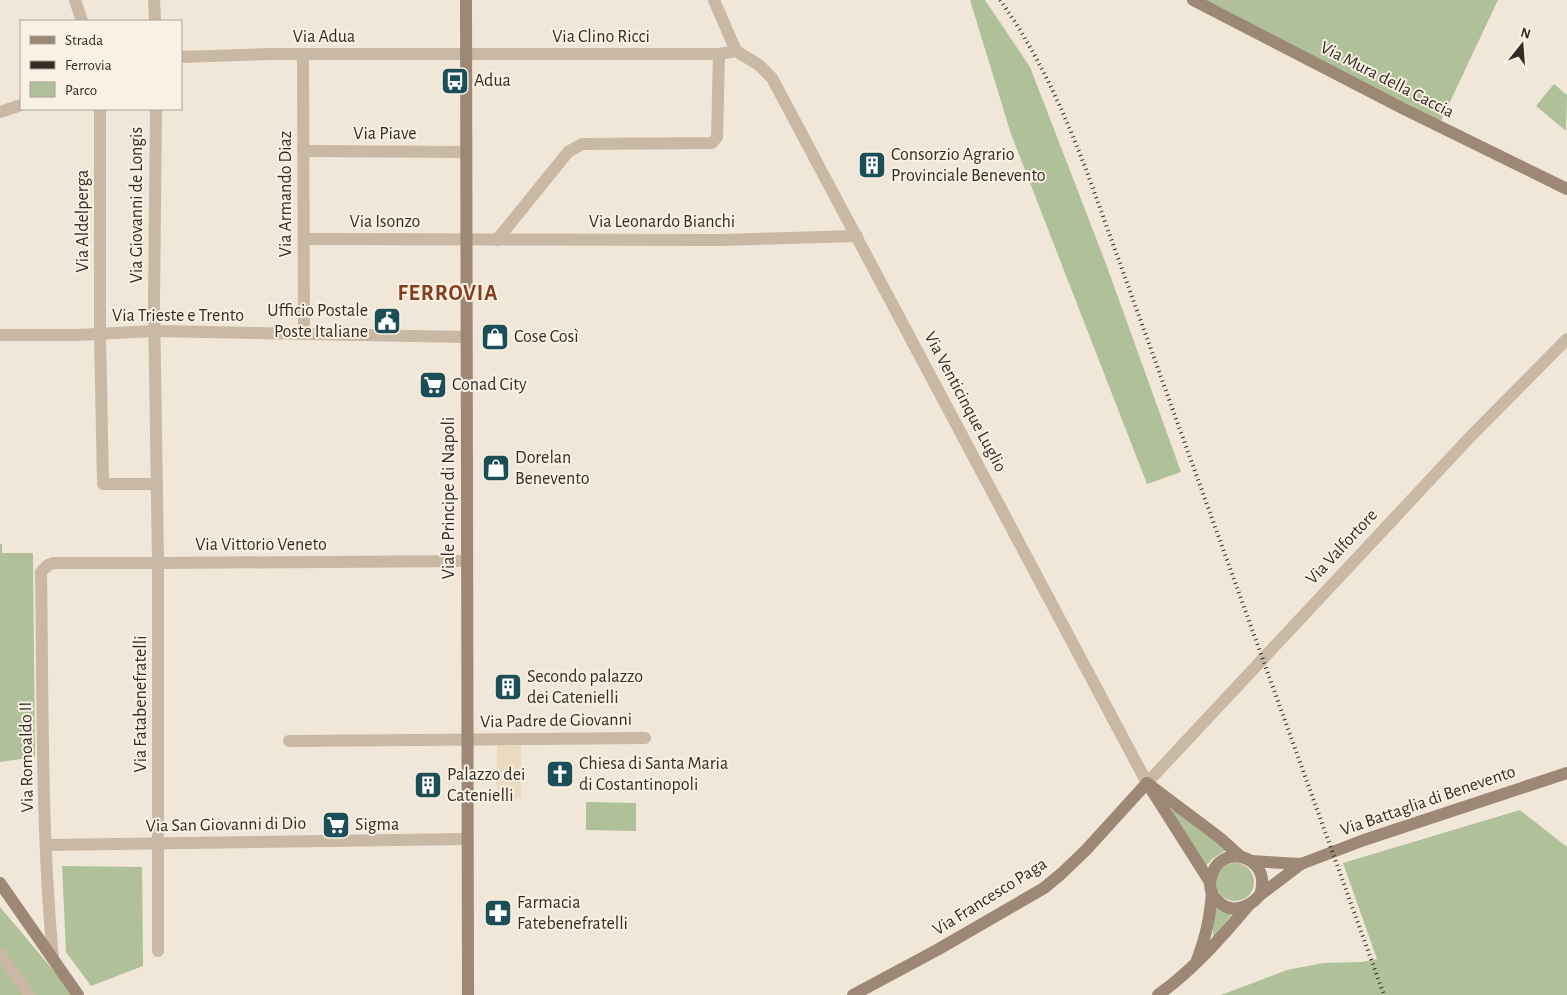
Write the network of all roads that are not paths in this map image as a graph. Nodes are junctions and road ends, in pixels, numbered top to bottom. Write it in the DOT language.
graph roads {
  1 [pos="75,0"];
  2 [pos="154,0"];
  3 [pos="466,0"];
  4 [pos="714,0"];
  5 [pos="1193,0"];
  6 [pos="82,20"];
  7 [pos="155,20"];
  8 [pos="736,50"];
  9 [pos="303,54"];
  10 [pos="719,54"];
  11 [pos="466,55"];
  12 [pos="182,57"];
  13 [pos="20,105"];
  14 [pos="100,110"];
  15 [pos="156,110"];
  16 [pos="0,112"];
  17 [pos="303,151"];
  18 [pos="466,152"];
  19 [pos="1567,189"];
  20 [pos="857,236"];
  21 [pos="304,239"];
  22 [pos="466,240"];
  23 [pos="497,240"];
  24 [pos="154,331"];
  25 [pos="100,334"];
  26 [pos="304,334"];
  27 [pos="0,335"];
  28 [pos="466,337"];
  29 [pos="1567,339"];
  30 [pos="157,484"];
  31 [pos="467,561"];
  32 [pos="54,563"];
  33 [pos="158,564"];
  34 [pos="645,738"];
  35 [pos="467,740"];
  36 [pos="289,741"];
  37 [pos="1567,773"];
  38 [pos="1147,783"];
  39 [pos="467,839"];
  40 [pos="157,844"];
  41 [pos="46,845"];
  42 [pos="1246,859"];
  43 [pos="1301,864"];
  44 [pos="0,883"];
  45 [pos="1211,887"];
  46 [pos="1260,895"];
  47 [pos="1248,906"];
  48 [pos="158,951"];
  49 [pos="0,954"];
  50 [pos="53,958"];
  51 [pos="1195,964"];
  52 [pos="30,995"];
  53 [pos="78,995"];
  54 [pos="468,995"];
  55 [pos="853,995"];
  56 [pos="1158,995"];
  1 -- 6 [label="street"];
  2 -- 7 [label="street"];
  3 -- 11 [label="street, Viale Principe di Napoli"];
  4 -- 8 [label="street"];
  5 -- 19 [label="street, Via Mura della Caccia"];
  8 -- 10 [label="street, Via Clino Ricci"];
  8 -- 20 [label="street, Via Venticinque Luglio"];
  9 -- 11 [label="street, Via Adua"];
  9 -- 12 [label="street, Via Adua"];
  9 -- 17 [label="street, Via Armando Diaz"];
  10 -- 11 [label="street, Via Clino Ricci"];
  10 -- 23 [label="street"];
  11 -- 18 [label="street, Viale Principe di Napoli"];
  13 -- 16 [label="street"];
  14 -- 25 [label="street, Via Aldelperga"];
  15 -- 24 [label="street, Via Giovanni de Longis"];
  17 -- 18 [label="street, Via Piave"];
  17 -- 21 [label="street, Via Armando Diaz"];
  18 -- 22 [label="street, Viale Principe di Napoli"];
  20 -- 23 [label="street, Via Leonardo Bianchi"];
  20 -- 38 [label="street, Via Venticinque Luglio"];
  21 -- 22 [label="street, Via Isonzo"];
  21 -- 26 [label="street, Via Armando Diaz"];
  22 -- 23 [label="street, Via Leonardo Bianchi"];
  22 -- 28 [label="street, Viale Principe di Napoli"];
  24 -- 25 [label="street, Via Trieste e Trento"];
  24 -- 26 [label="street, Via Trieste e Trento"];
  24 -- 30 [label="street, Via Giovanni de Longis"];
  25 -- 27 [label="street, Via Trieste e Trento"];
  25 -- 30 [label="street, Via Aldelperga"];
  26 -- 28 [label="street, Via Trieste e Trento"];
  28 -- 31 [label="street, Viale Principe di Napoli"];
  29 -- 38 [label="street, Via Valfortore"];
  30 -- 33 [label="street, Via Fatabenefratelli"];
  31 -- 33 [label="street, Via Vittorio Veneto"];
  31 -- 35 [label="street, Viale Principe di Napoli"];
  32 -- 33 [label="street, Via Vittorio Veneto"];
  32 -- 41 [label="street, Via Romoaldo II"];
  33 -- 40 [label="street, Via Fatabenefratelli"];
  34 -- 35 [label="street, Via Padre de Giovanni"];
  35 -- 36 [label="street, Via Padre de Giovanni"];
  35 -- 39 [label="street, Viale Principe di Napoli"];
  37 -- 43 [label="street, Via Battaglia di Benevento"];
  38 -- 42 [label="street, Via Venticinque Luglio"];
  38 -- 45 [label="street, Via Venticinque Luglio"];
  38 -- 55 [label="street, Via Francesco Paga"];
  39 -- 40 [label="street, Via San Giovanni di Dio"];
  39 -- 54 [label="street, Viale Principe di Napoli"];
  40 -- 41 [label="street, Via San Giovanni di Dio"];
  40 -- 48 [label="street, Via Fatabenefratelli"];
  41 -- 50 [label="street, Via Romoaldo II"];
  42 -- 43 [label="street, Via Battaglia di Benevento"];
  42 -- 45 [label="street"];
  42 -- 46 [label="street"];
  43 -- 46 [label="street, Via Battaglia di Benevento"];
  44 -- 50 [label="street"];
  45 -- 47 [label="street"];
  45 -- 51 [label="street"];
  46 -- 47 [label="street"];
  47 -- 51 [label="street"];
  49 -- 52 [label="street"];
  50 -- 53 [label="street"];
  51 -- 56 [label="street"];
}
